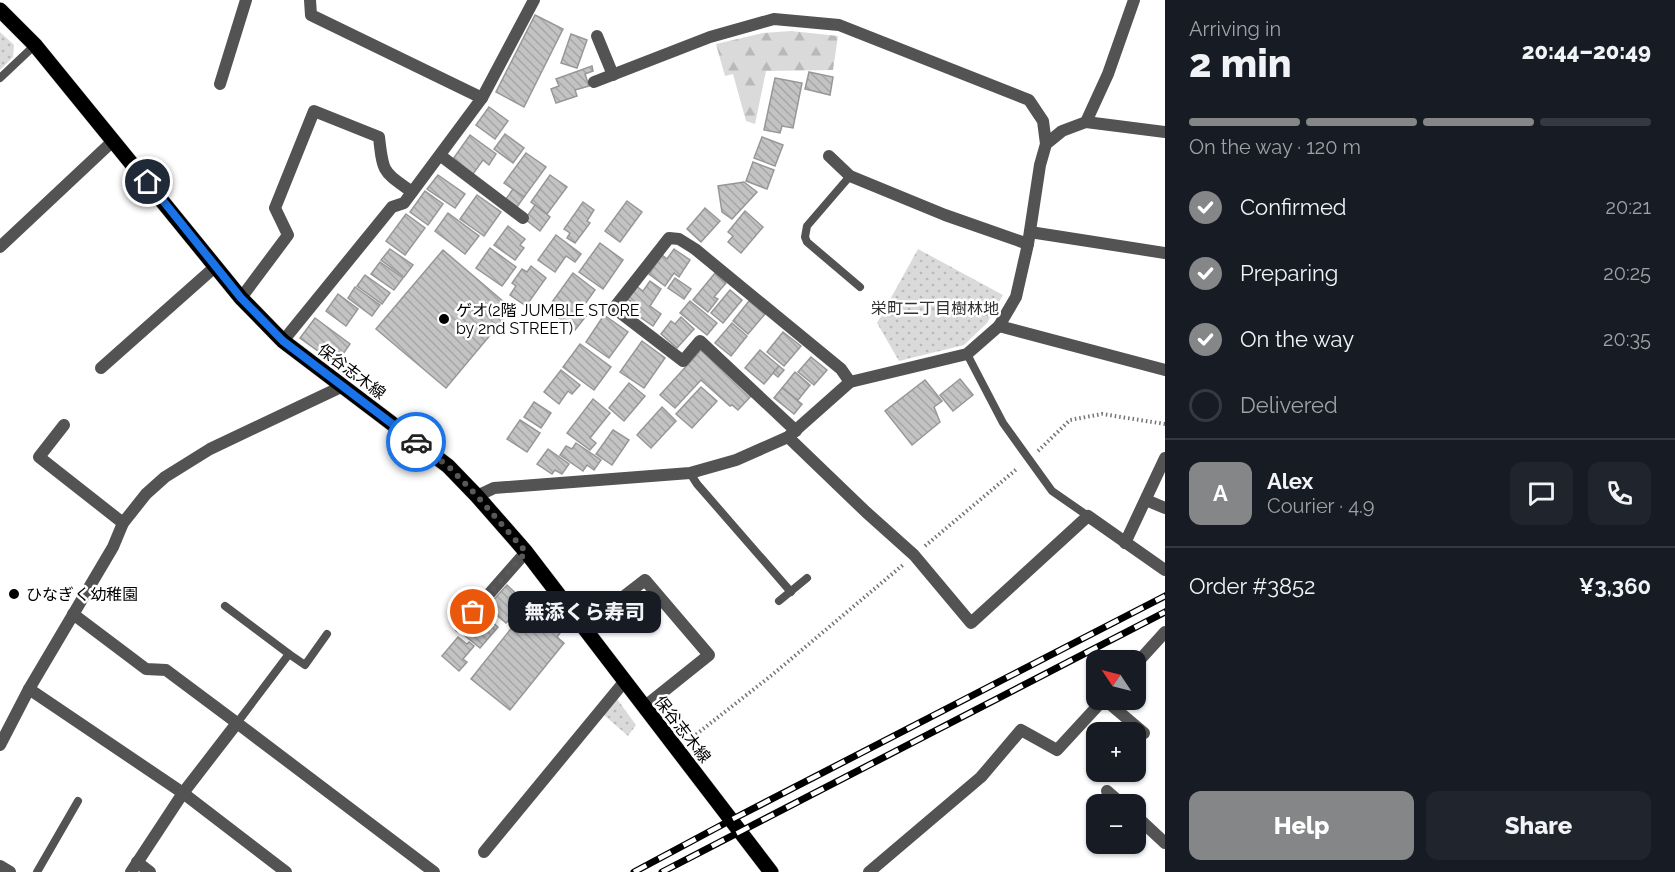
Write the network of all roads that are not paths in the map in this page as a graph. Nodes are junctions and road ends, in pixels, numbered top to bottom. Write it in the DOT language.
graph roads {
  1 [pos="246,0"];
  2 [pos="310,0"];
  3 [pos="534,0"];
  4 [pos="1134,0"];
  5 [pos="1,13"];
  6 [pos="597,36"];
  7 [pos="35,45"];
  8 [pos="613,75"];
  9 [pos="0,78"];
  10 [pos="594,82"];
  11 [pos="220,84"];
  12 [pos="482,98"];
  13 [pos="1086,122"];
  14 [pos="1165,132"];
  15 [pos="114,140"];
  16 [pos="1046,144"];
  17 [pos="441,156"];
  18 [pos="829,156"];
  19 [pos="850,176"];
  20 [pos="412,192"];
  21 [pos="523,218"];
  22 [pos="1029,238"];
  23 [pos="0,247"];
  24 [pos="1165,253"];
  25 [pos="216,266"];
  26 [pos="860,287"];
  27 [pos="241,298"];
  28 [pos="999,326"];
  29 [pos="283,341"];
  30 [pos="967,354"];
  31 [pos="101,368"];
  32 [pos="1165,370"];
  33 [pos="850,382"];
  34 [pos="343,386"];
  35 [pos="64,425"];
  36 [pos="792,434"];
  37 [pos="1165,458"];
  38 [pos="690,473"];
  39 [pos="477,496"];
  40 [pos="1146,500"];
  41 [pos="1165,508"];
  42 [pos="1088,516"];
  43 [pos="123,523"];
  44 [pos="1125,543"];
  45 [pos="526,552"];
  46 [pos="1165,570"];
  47 [pos="807,578"];
  48 [pos="791,592"];
  49 [pos="779,601"];
  50 [pos="225,606"];
  51 [pos="73,614"];
  52 [pos="460,627"];
  53 [pos="583,628"];
  54 [pos="327,634"];
  55 [pos="1164,636"];
  56 [pos="289,654"];
  57 [pos="1146,654"];
  58 [pos="624,682"];
  59 [pos="29,689"];
  60 [pos="644,707"];
  61 [pos="1131,722"];
  62 [pos="237,723"];
  63 [pos="0,743"];
  64 [pos="1107,791"];
  65 [pos="183,793"];
  66 [pos="1110,794"];
  67 [pos="78,801"];
  68 [pos="1146,825"];
  69 [pos="1165,843"];
  70 [pos="484,852"];
  71 [pos="0,866"];
  72 [pos="134,867"];
  73 [pos="10,872"];
  74 [pos="37,872"];
  75 [pos="150,872"];
  76 [pos="286,872"];
  77 [pos="435,872"];
  78 [pos="771,872"];
  79 [pos="869,872"];
  1 -- 11 [label="street"];
  2 -- 12 [label="street"];
  3 -- 12 [label="street"];
  4 -- 13 [label="street"];
  5 -- 7 [label="main road, 保谷志木線"];
  6 -- 8 [label="street"];
  7 -- 9 [label="lane"];
  7 -- 15 [label="main road, 保谷志木線"];
  8 -- 10 [label="street"];
  8 -- 16 [label="street"];
  12 -- 17 [label="street"];
  13 -- 14 [label="street"];
  13 -- 16 [label="street"];
  15 -- 23 [label="street"];
  15 -- 25 [label="main road, 保谷志木線"];
  16 -- 22 [label="street"];
  17 -- 20 [label="street"];
  17 -- 21 [label="street"];
  18 -- 19 [label="street"];
  19 -- 22 [label="street"];
  19 -- 26 [label="lane"];
  20 -- 27 [label="street"];
  20 -- 29 [label="street"];
  22 -- 24 [label="street"];
  22 -- 28 [label="street"];
  25 -- 27 [label="main road, 保谷志木線"];
  25 -- 31 [label="street"];
  27 -- 29 [label="main road, 保谷志木線"];
  28 -- 30 [label="street"];
  28 -- 32 [label="street"];
  29 -- 34 [label="main road, 保谷志木線"];
  30 -- 33 [label="street"];
  30 -- 42 [label="lane"];
  33 -- 36 [label="street"];
  33 -- 36 [label="street"];
  34 -- 39 [label="main road, 保谷志木線"];
  34 -- 43 [label="street"];
  35 -- 43 [label="street"];
  36 -- 38 [label="street"];
  36 -- 42 [label="street"];
  37 -- 40 [label="street"];
  38 -- 39 [label="street"];
  38 -- 48 [label="lane"];
  39 -- 45 [label="main road, 保谷志木線"];
  40 -- 41 [label="street"];
  40 -- 44 [label="street"];
  42 -- 44 [label="street"];
  43 -- 51 [label="street"];
  44 -- 46 [label="street"];
  45 -- 52 [label="street"];
  45 -- 53 [label="main road, 保谷志木線"];
  47 -- 48 [label="lane"];
  48 -- 49 [label="lane"];
  50 -- 56 [label="lane"];
  51 -- 59 [label="street"];
  51 -- 62 [label="street"];
  53 -- 58 [label="main road, 保谷志木線"];
  53 -- 60 [label="street"];
  54 -- 56 [label="lane"];
  55 -- 57 [label="street"];
  56 -- 62 [label="lane"];
  58 -- 60 [label="main road, 保谷志木線"];
  58 -- 70 [label="street"];
  59 -- 63 [label="street"];
  59 -- 65 [label="street"];
  60 -- 78 [label="main road, 保谷志木線"];
  61 -- 79 [label="street"];
  62 -- 65 [label="street"];
  62 -- 77 [label="street"];
  64 -- 66 [label="street"];
  65 -- 72 [label="street"];
  65 -- 76 [label="street"];
  67 -- 74 [label="lane"];
  68 -- 69 [label="street"];
  71 -- 73 [label="street"];
  72 -- 75 [label="street"];
}
